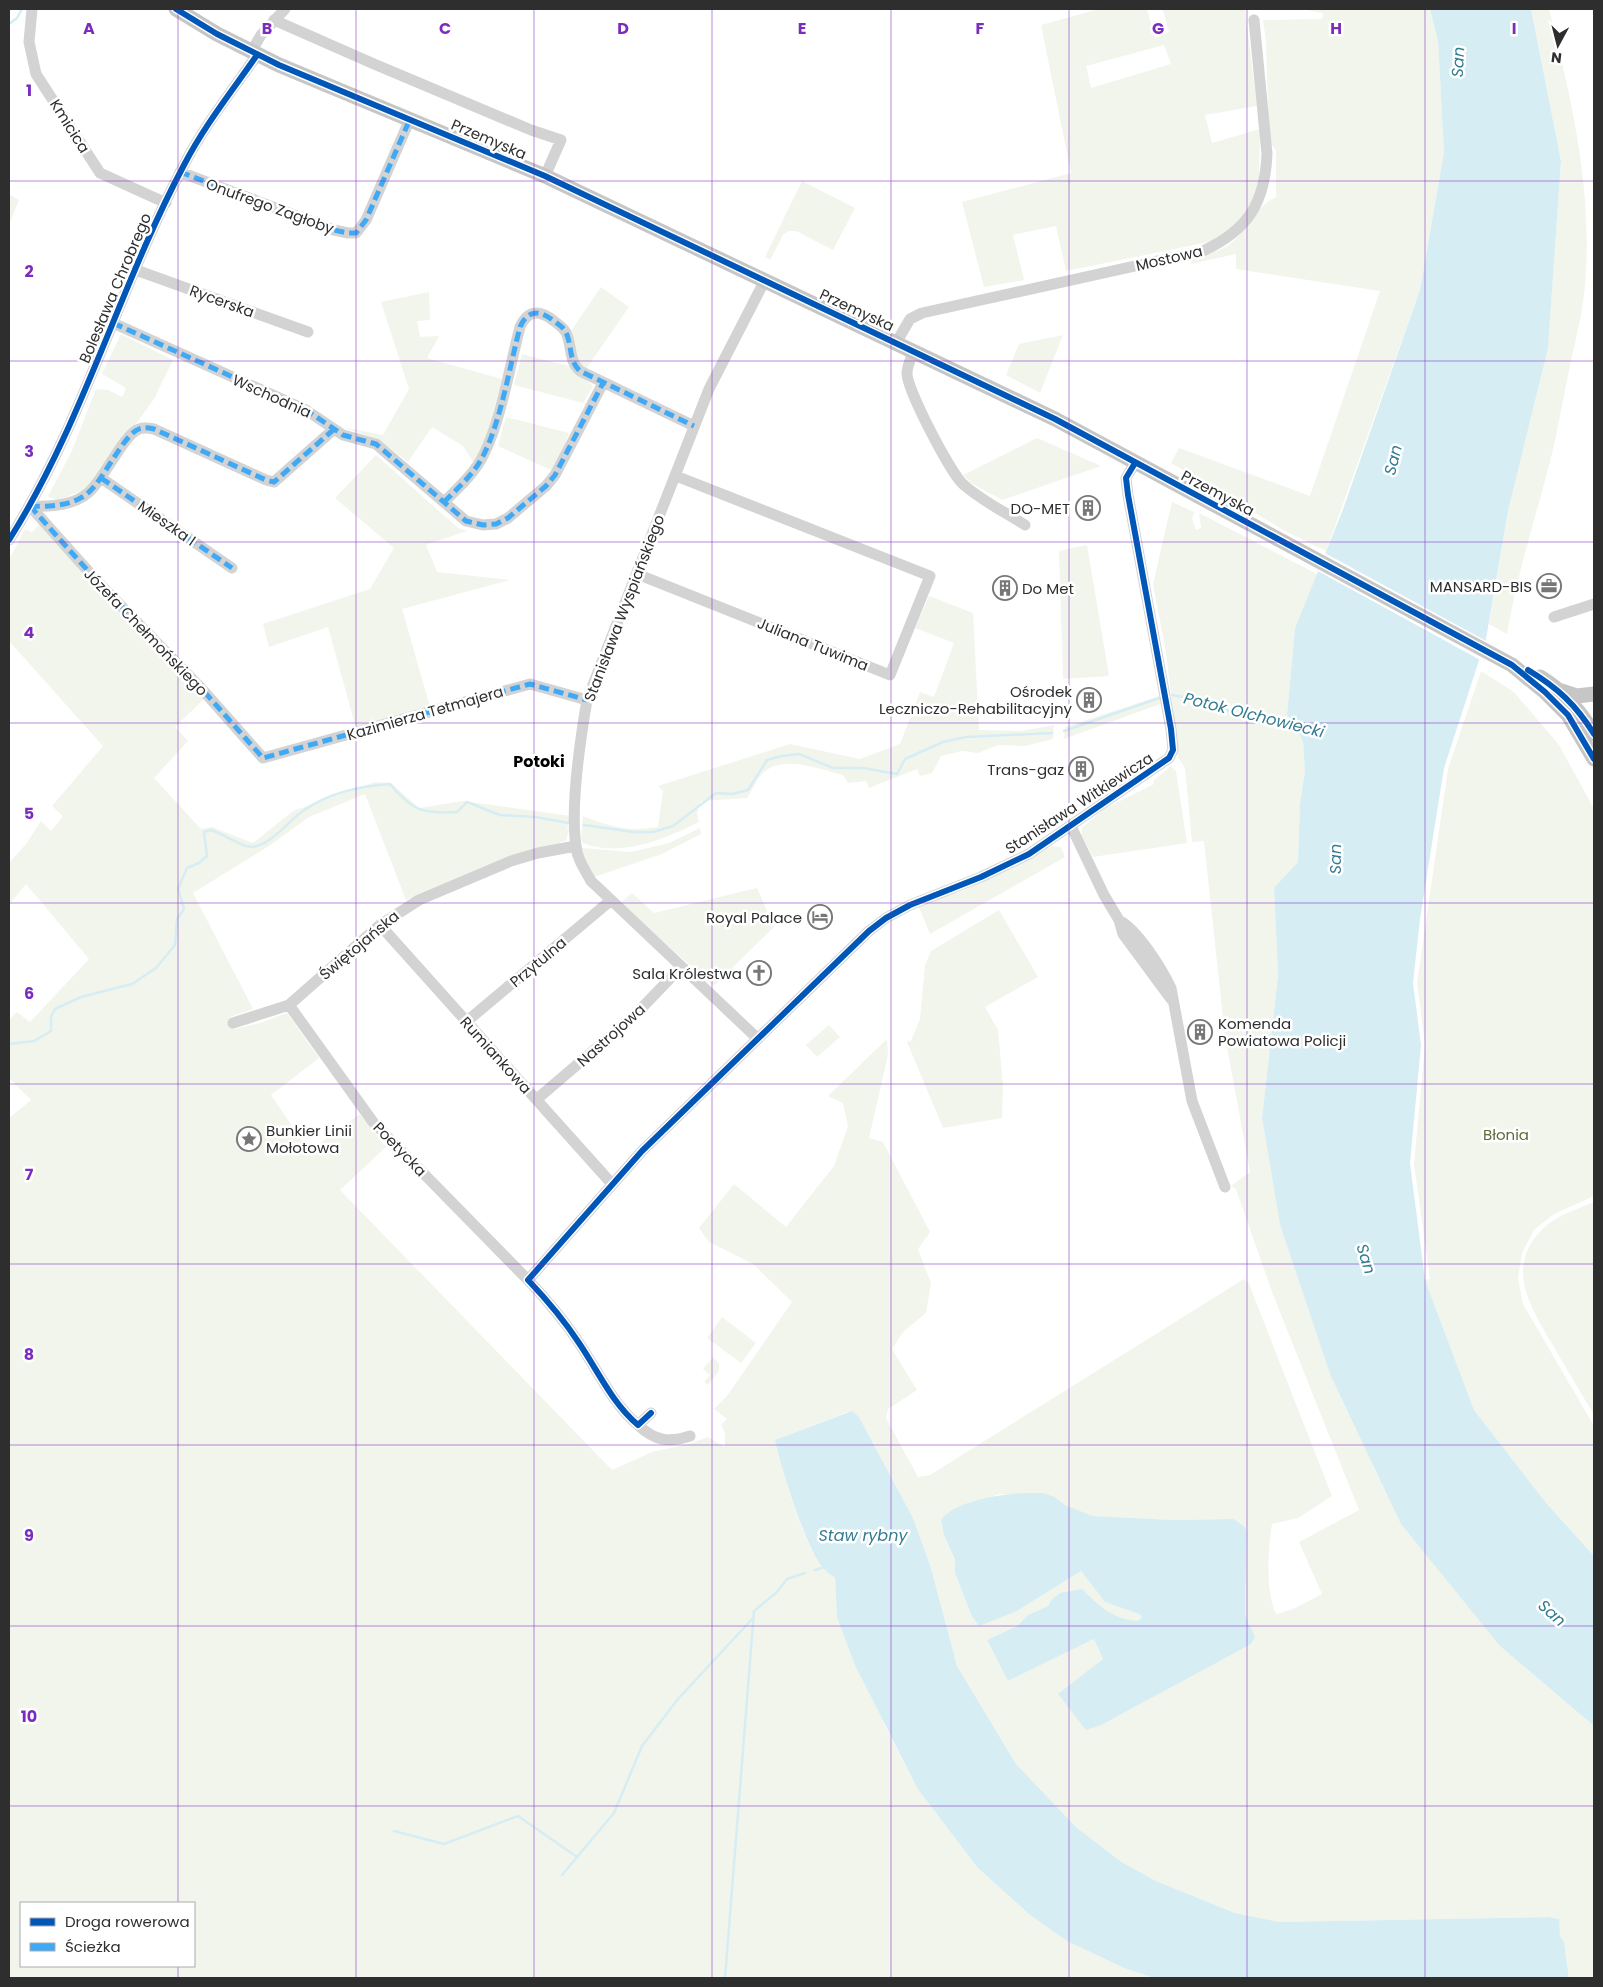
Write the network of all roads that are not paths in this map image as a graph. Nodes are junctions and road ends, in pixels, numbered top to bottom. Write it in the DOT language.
graph roads {
  1 [pos="32,9"];
  2 [pos="176,9"];
  3 [pos="285,9"];
  4 [pos="274,20"];
  5 [pos="1254,20"];
  6 [pos="254,53"];
  7 [pos="410,119"];
  8 [pos="180,172"];
  9 [pos="545,176"];
  10 [pos="166,203"];
  11 [pos="136,270"];
  12 [pos="764,280"];
  13 [pos="113,323"];
  14 [pos="308,332"];
  15 [pos="896,343"];
  16 [pos="914,351"];
  17 [pos="603,384"];
  18 [pos="694,426"];
  19 [pos="333,430"];
  20 [pos="1135,463"];
  21 [pos="676,476"];
  22 [pos="102,478"];
  23 [pos="444,502"];
  24 [pos="30,506"];
  25 [pos="1025,525"];
  26 [pos="9,540"];
  27 [pos="232,568"];
  28 [pos="637,574"];
  29 [pos="1594,604"];
  30 [pos="1554,617"];
  31 [pos="1508,662"];
  32 [pos="1560,690"];
  33 [pos="1594,694"];
  34 [pos="587,700"];
  35 [pos="1568,715"];
  36 [pos="1593,725"];
  37 [pos="1592,754"];
  38 [pos="263,758"];
  39 [pos="1071,826"];
  40 [pos="576,846"];
  41 [pos="610,901"];
  42 [pos="380,925"];
  43 [pos="681,967"];
  44 [pos="289,1005"];
  45 [pos="466,1022"];
  46 [pos="233,1023"];
  47 [pos="757,1038"];
  48 [pos="537,1100"];
  49 [pos="612,1184"];
  50 [pos="1225,1187"];
  51 [pos="528,1280"];
  52 [pos="651,1413"];
  53 [pos="638,1425"];
  54 [pos="690,1436"];
  1 -- 10 [label="street, Kmicica"];
  2 -- 6 [label="main road, Przemyska"];
  3 -- 4 [label="street"];
  4 -- 6 [label="street"];
  4 -- 9 [label="street"];
  5 -- 15 [label="street, Mostowa"];
  6 -- 7 [label="main road, Przemyska"];
  6 -- 8 [label="street, Bolesława Chrobrego"];
  7 -- 8 [label="street, Onufrego Zagłoby"];
  7 -- 9 [label="main road, Przemyska"];
  8 -- 10 [label="street, Bolesława Chrobrego"];
  9 -- 12 [label="main road, Przemyska"];
  10 -- 11 [label="street, Bolesława Chrobrego"];
  11 -- 13 [label="street, Bolesława Chrobrego"];
  11 -- 14 [label="street, Rycerska"];
  12 -- 15 [label="main road, Przemyska"];
  12 -- 18 [label="street, Stanisława Wyspiańskiego"];
  13 -- 19 [label="street, Wschodnia"];
  13 -- 24 [label="street, Bolesława Chrobrego"];
  15 -- 16 [label="main road, Przemyska"];
  16 -- 20 [label="main road, Przemyska"];
  16 -- 25 [label="street"];
  17 -- 18 [label="street"];
  17 -- 23 [label="street, Wschodnia"];
  17 -- 23 [label="street"];
  18 -- 21 [label="street, Stanisława Wyspiańskiego"];
  19 -- 22 [label="street"];
  19 -- 23 [label="street, Wschodnia"];
  20 -- 31 [label="main road, Przemyska"];
  20 -- 39 [label="street, Stanisława Witkiewicza"];
  21 -- 28 [label="street, Stanisława Wyspiańskiego"];
  21 -- 28 [label="street, Juliana Tuwima"];
  22 -- 24 [label="street"];
  22 -- 27 [label="street, Mieszka I"];
  24 -- 26 [label="street, Bolesława Chrobrego"];
  24 -- 38 [label="street, Józefa Chełmońskiego"];
  28 -- 34 [label="street, Stanisława Wyspiańskiego"];
  29 -- 30 [label="street"];
  31 -- 32 [label="main road, Przemyska"];
  31 -- 35 [label="main road, Przemyska"];
  32 -- 33 [label="main road"];
  32 -- 36 [label="main road, Przemyska"];
  34 -- 38 [label="street, Kazimierza Tetmajera"];
  34 -- 40 [label="street, Stanisława Wyspiańskiego"];
  35 -- 36 [label="main road"];
  35 -- 37 [label="main road, Przemyska"];
  36 -- 37 [label="main road"];
  39 -- 47 [label="street, Stanisława Witkiewicza"];
  39 -- 50 [label="street, Stanisława Witkiewicza"];
  40 -- 41 [label="street, Stanisława Wyspiańskiego"];
  40 -- 42 [label="street, Świętojańska"];
  41 -- 43 [label="street, Stanisława Wyspiańskiego"];
  41 -- 45 [label="street, Przytulna"];
  42 -- 44 [label="street, Świętojańska"];
  42 -- 45 [label="street, Rumiankowa"];
  43 -- 47 [label="street, Stanisława Wyspiańskiego"];
  43 -- 48 [label="street, Nastrojowa"];
  44 -- 46 [label="street, Świętojańska"];
  44 -- 51 [label="street, Poetycka"];
  45 -- 48 [label="street, Rumiankowa"];
  47 -- 49 [label="street"];
  48 -- 49 [label="street, Rumiankowa"];
  49 -- 51 [label="street"];
  51 -- 53 [label="street"];
  52 -- 53 [label="street"];
  53 -- 54 [label="street"];
}
